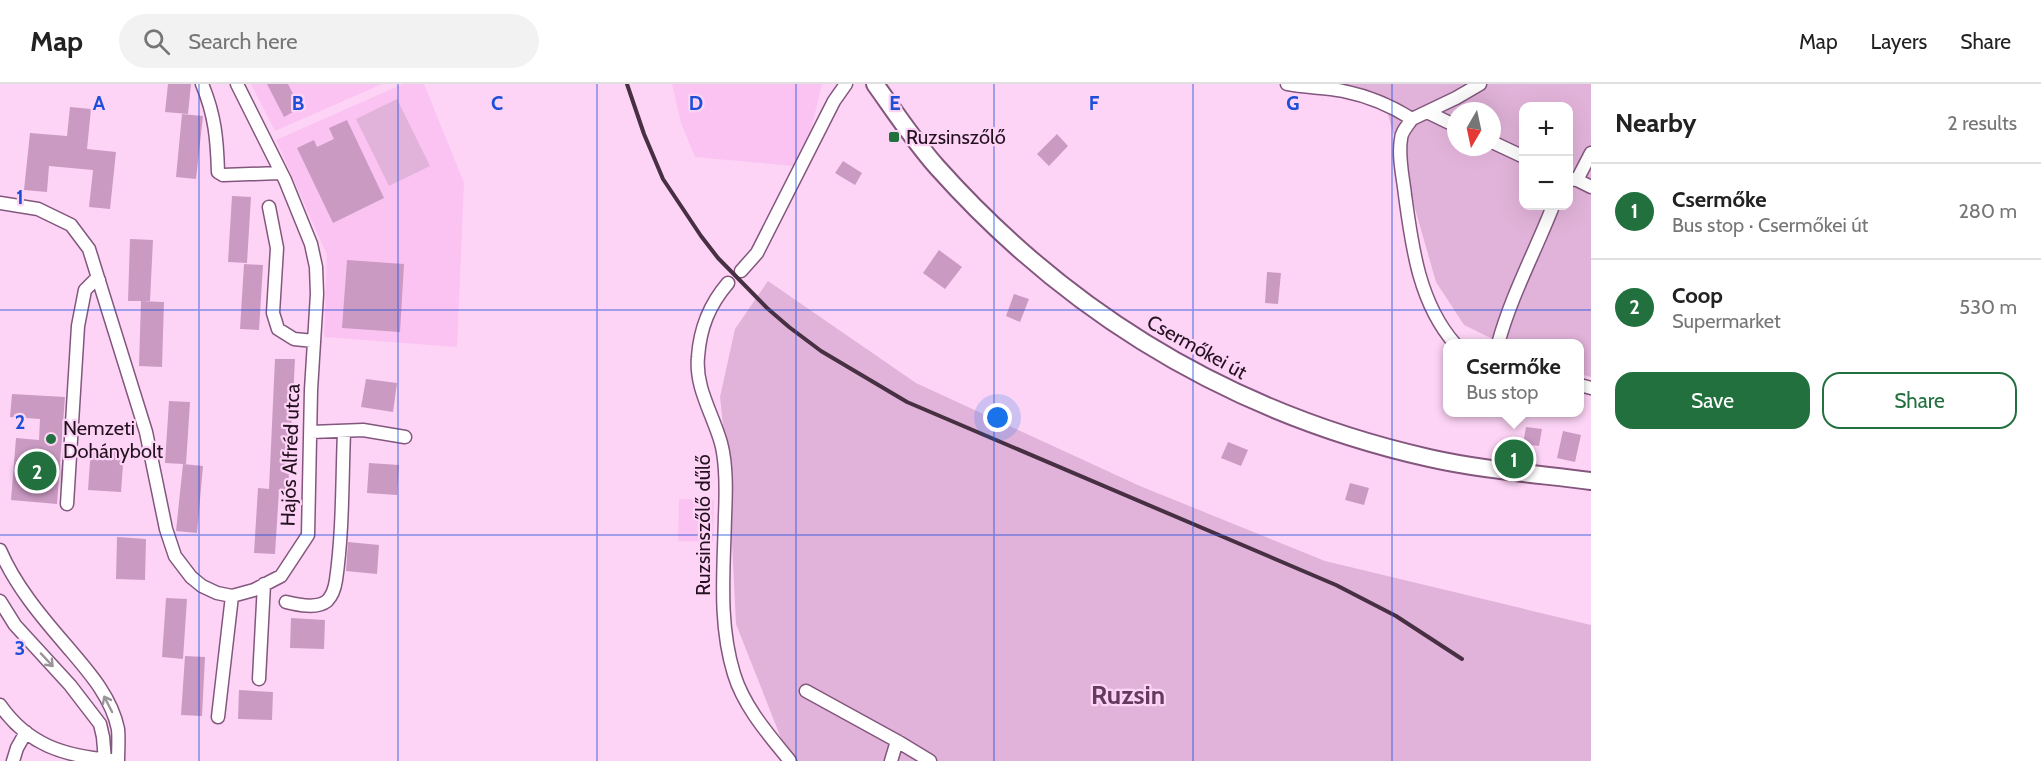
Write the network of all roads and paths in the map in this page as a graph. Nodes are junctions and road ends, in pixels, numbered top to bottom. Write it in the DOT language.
graph roads {
  1 [pos="202,84"];
  2 [pos="237,84"];
  3 [pos="846,84"];
  4 [pos="875,84"];
  5 [pos="1287,84"];
  6 [pos="1480,84"];
  7 [pos="1427,112"];
  8 [pos="1412,119"];
  9 [pos="1447,122"];
  10 [pos="1501,146"];
  11 [pos="1591,153"];
  12 [pos="1522,156"];
  13 [pos="280,173"];
  14 [pos="1573,179"];
  15 [pos="1591,187"];
  16 [pos="0,203"];
  17 [pos="270,207"];
  18 [pos="1551,210"];
  19 [pos="741,271"];
  20 [pos="99,280"];
  21 [pos="728,283"];
  22 [pos="1451,339"];
  23 [pos="1499,339"];
  24 [pos="314,341"];
  25 [pos="311,432"];
  26 [pos="344,432"];
  27 [pos="405,437"];
  28 [pos="1591,481"];
  29 [pos="66,504"];
  30 [pos="0,550"];
  31 [pos="264,584"];
  32 [pos="232,596"];
  33 [pos="0,601"];
  34 [pos="286,602"];
  35 [pos="259,679"];
  36 [pos="806,691"];
  37 [pos="0,705"];
  38 [pos="218,717"];
  39 [pos="26,732"];
  40 [pos="897,741"];
  41 [pos="105,760"];
  42 [pos="13,761"];
  43 [pos="118,761"];
  44 [pos="790,761"];
  45 [pos="891,761"];
  46 [pos="930,761"];
  1 -- 13 [label="street"];
  2 -- 13 [label="street, Hajós Alfréd utca"];
  3 -- 19 [label="street"];
  4 -- 28 [label="main road, Csermőkei út"];
  5 -- 8 [label="street"];
  6 -- 7 [label="street"];
  7 -- 8 [label="street"];
  7 -- 9 [label="street"];
  8 -- 22 [label="street"];
  10 -- 12 [label="street"];
  11 -- 14 [label="street"];
  13 -- 24 [label="street, Hajós Alfréd utca"];
  14 -- 15 [label="street"];
  16 -- 20 [label="street"];
  17 -- 24 [label="street"];
  18 -- 23 [label="street"];
  20 -- 29 [label="street"];
  20 -- 32 [label="street"];
  21 -- 44 [label="street, Ruzsinszőlő dűlő"];
  24 -- 25 [label="street, Hajós Alfréd utca"];
  25 -- 26 [label="street"];
  25 -- 31 [label="street, Hajós Alfréd utca"];
  26 -- 27 [label="street"];
  26 -- 34 [label="street"];
  43 -- 30 [label="street, one-way"];
  31 -- 32 [label="street, Hajós Alfréd utca"];
  31 -- 35 [label="street"];
  32 -- 38 [label="street"];
  33 -- 41 [label="street, one-way"];
  36 -- 40 [label="street"];
  37 -- 39 [label="street"];
  39 -- 41 [label="street"];
  39 -- 42 [label="street"];
  40 -- 45 [label="street"];
  40 -- 46 [label="street"];
  41 -- 43 [label="street"];
}
